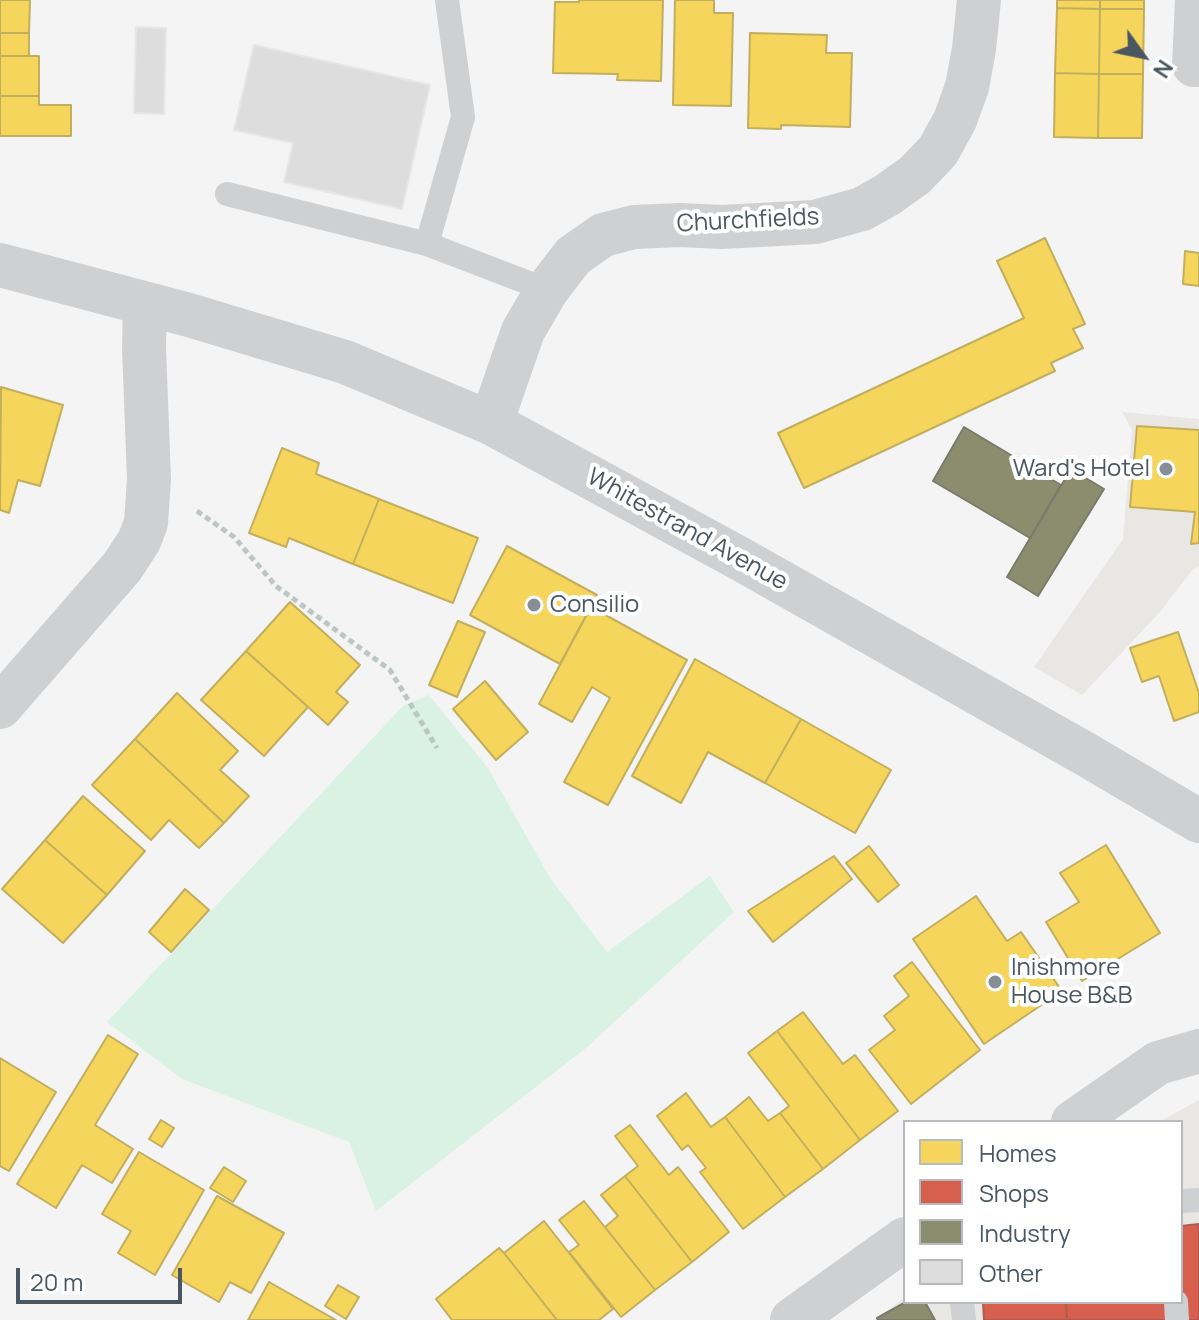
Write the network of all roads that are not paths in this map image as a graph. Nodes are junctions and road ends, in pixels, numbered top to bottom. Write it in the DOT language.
graph roads {
  1 [pos="447,0"];
  2 [pos="979,0"];
  3 [pos="1197,0"];
  4 [pos="1199,65"];
  5 [pos="227,194"];
  6 [pos="427,244"];
  7 [pos="0,265"];
  8 [pos="547,290"];
  9 [pos="145,304"];
  10 [pos="491,423"];
  11 [pos="0,707"];
  12 [pos="1199,821"];
  13 [pos="1199,1051"];
  14 [pos="1076,1120"];
  15 [pos="903,1240"];
  16 [pos="792,1320"];
  1 -- 6 [label="lane"];
  2 -- 8 [label="street, Churchfields"];
  3 -- 4 [label="street"];
  5 -- 6 [label="lane"];
  6 -- 8 [label="lane"];
  7 -- 9 [label="street, Whitestrand Avenue"];
  8 -- 10 [label="street, Churchfields"];
  9 -- 10 [label="street, Whitestrand Avenue"];
  9 -- 11 [label="street"];
  10 -- 12 [label="street, Whitestrand Avenue"];
  13 -- 14 [label="street"];
  15 -- 16 [label="street"];
}
